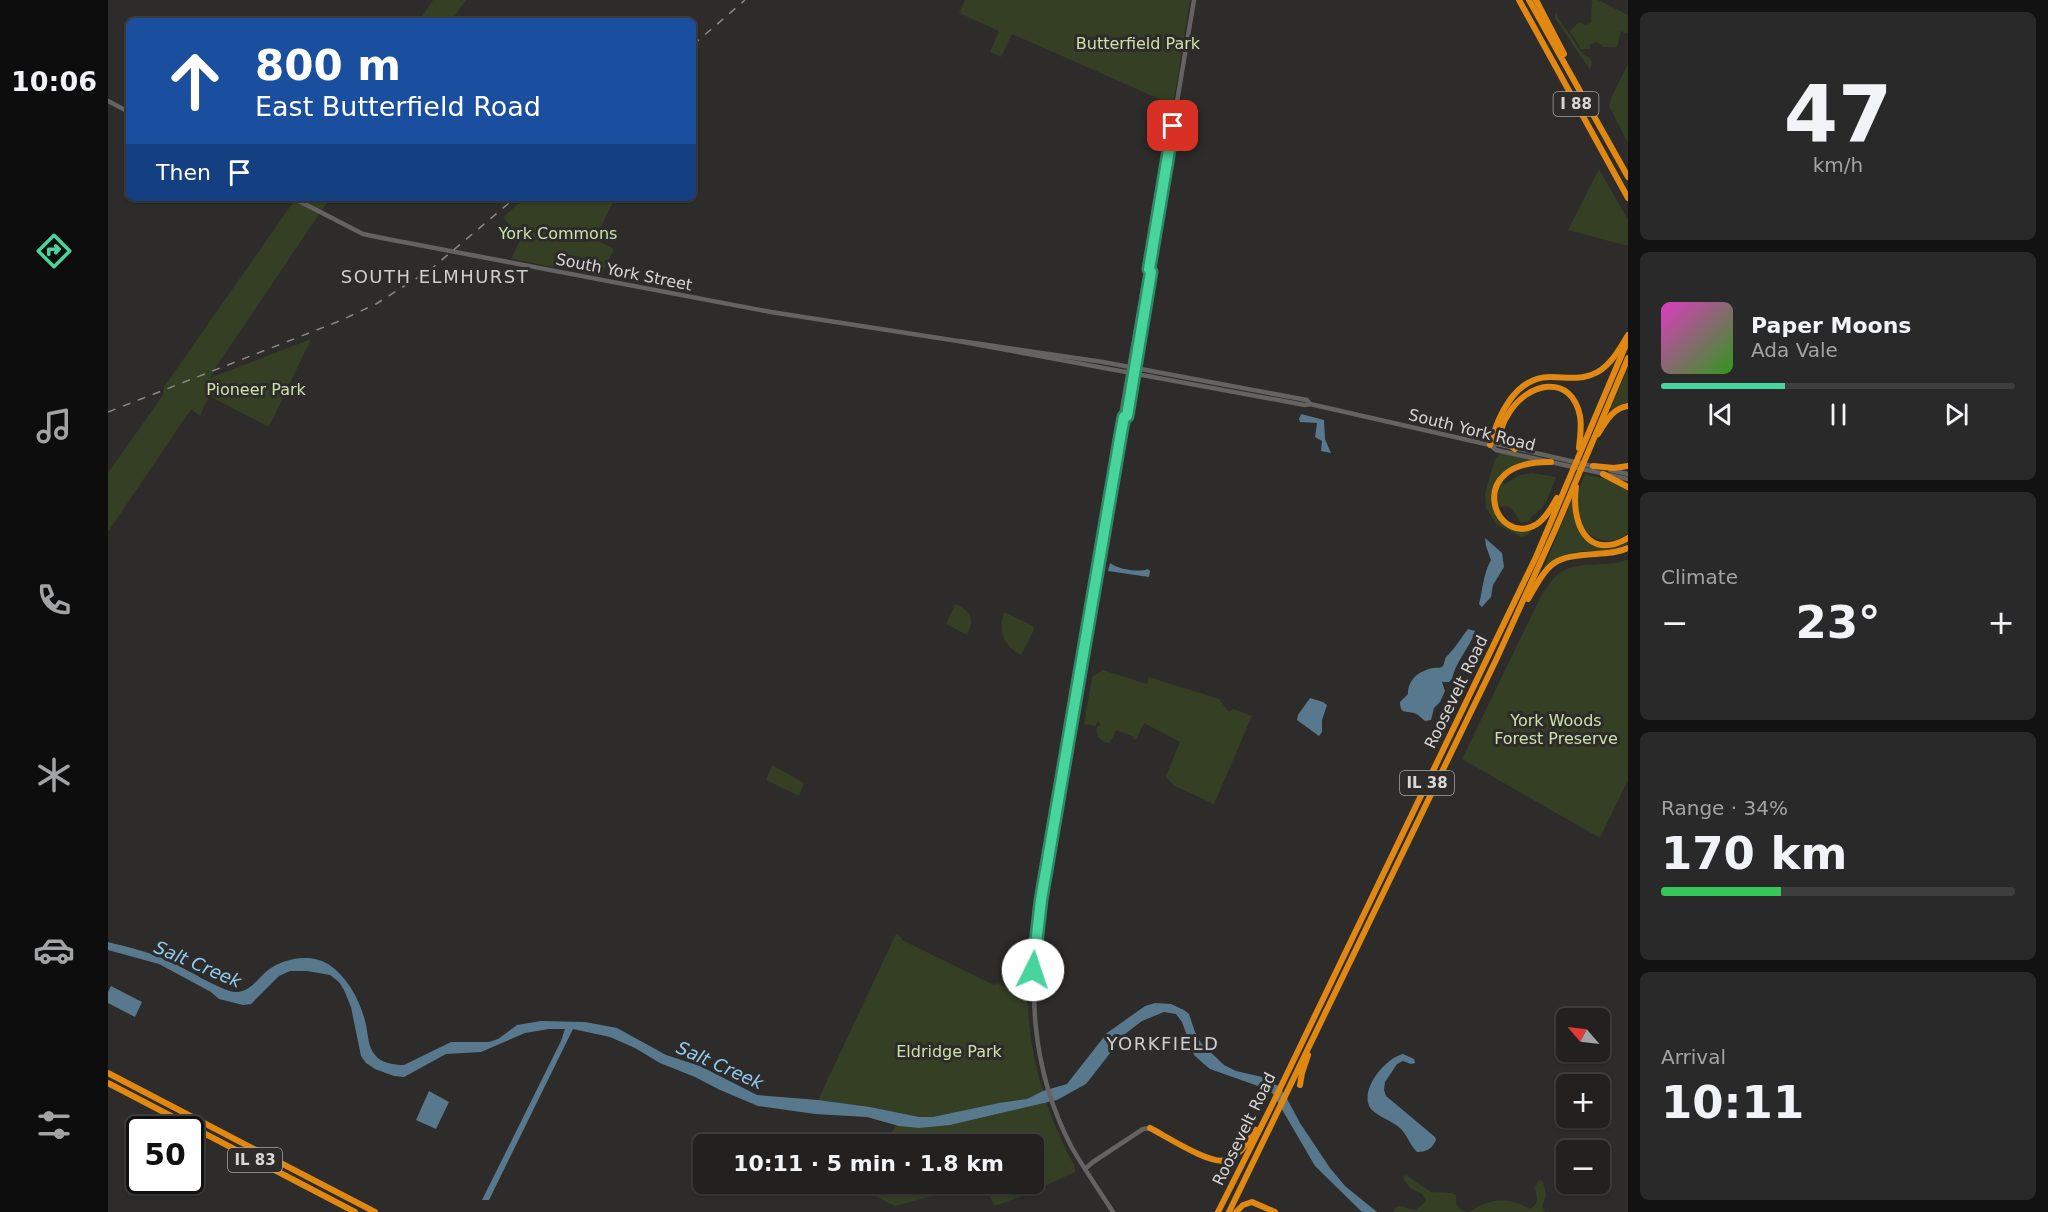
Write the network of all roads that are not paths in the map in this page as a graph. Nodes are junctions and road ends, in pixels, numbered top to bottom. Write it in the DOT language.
graph roads {
  1 [pos="1194,0"];
  2 [pos="1518,0"];
  3 [pos="1529,0"];
  4 [pos="1536,0"];
  5 [pos="108,101"];
  6 [pos="1590,109"];
  7 [pos="126,110"];
  8 [pos="1628,177"];
  9 [pos="1628,198"];
  10 [pos="299,201"];
  11 [pos="1149,269"];
  12 [pos="1628,335"];
  13 [pos="1628,340"];
  14 [pos="958,341"];
  15 [pos="1132,354"];
  16 [pos="1628,358"];
  17 [pos="1118,365"];
  18 [pos="1129,370"];
  19 [pos="1135,371"];
  20 [pos="1143,376"];
  21 [pos="1132,387"];
  22 [pos="1310,404"];
  23 [pos="1628,406"];
  24 [pos="1124,417"];
  25 [pos="1502,426"];
  26 [pos="1490,445"];
  27 [pos="1590,447"];
  28 [pos="1515,448"];
  29 [pos="1577,458"];
  30 [pos="1551,462"];
  31 [pos="1563,462"];
  32 [pos="1628,466"];
  33 [pos="1593,469"];
  34 [pos="1603,474"];
  35 [pos="1628,474"];
  36 [pos="1577,476"];
  37 [pos="1628,479"];
  38 [pos="1567,482"];
  39 [pos="1628,487"];
  40 [pos="1628,538"];
  41 [pos="1628,548"];
  42 [pos="1512,625"];
  43 [pos="1344,972"];
  44 [pos="108,1073"];
  45 [pos="108,1083"];
  46 [pos="1300,1084"];
  47 [pos="1271,1107"];
  48 [pos="1150,1128"];
  49 [pos="1085,1169"];
  50 [pos="355,1212"];
  51 [pos="375,1212"];
  52 [pos="1113,1212"];
  53 [pos="1218,1212"];
  54 [pos="1228,1212"];
  55 [pos="1236,1212"];
  56 [pos="1275,1212"];
  1 -- 11 [label="main road"];
  2 -- 9 [label="highway, I 88"];
  3 -- 6 [label="highway, I 88"];
  4 -- 6 [label="highway"];
  5 -- 7 [label="main road"];
  6 -- 8 [label="highway, I 88"];
  10 -- 14 [label="main road, South York Street"];
  11 -- 15 [label="main road"];
  11 -- 19 [label="main road"];
  12 -- 26 [label="highway"];
  13 -- 29 [label="highway, Roosevelt Road / IL 38"];
  14 -- 17 [label="main road, South York Street"];
  14 -- 18 [label="main road, South York Street"];
  15 -- 17 [label="main road"];
  15 -- 18 [label="main road"];
  16 -- 27 [label="highway, Roosevelt Road / IL 38"];
  17 -- 18 [label="main road, South York Street"];
  18 -- 19 [label="main road, South York Street"];
  18 -- 24 [label="main road"];
  19 -- 20 [label="main road, South York Road"];
  19 -- 21 [label="main road"];
  19 -- 22 [label="main road, South York Road"];
  20 -- 21 [label="main road"];
  20 -- 22 [label="main road, South York Road"];
  21 -- 24 [label="main road"];
  22 -- 26 [label="main road, South York Road"];
  23 -- 27 [label="highway"];
  24 -- 49 [label="main road"];
  25 -- 26 [label="highway"];
  25 -- 28 [label="highway"];
  25 -- 29 [label="highway"];
  26 -- 28 [label="main road"];
  26 -- 30 [label="main road, South York Road"];
  27 -- 36 [label="highway, Roosevelt Road / IL 38"];
  28 -- 31 [label="main road"];
  29 -- 38 [label="highway, Roosevelt Road / IL 38"];
  30 -- 31 [label="main road, South York Road"];
  30 -- 38 [label="highway"];
  31 -- 33 [label="main road"];
  32 -- 33 [label="highway"];
  33 -- 34 [label="main road"];
  33 -- 35 [label="main road"];
  34 -- 37 [label="main road"];
  34 -- 39 [label="highway"];
  36 -- 40 [label="highway"];
  36 -- 42 [label="highway, Roosevelt Road / IL 38"];
  38 -- 47 [label="highway, Roosevelt Road / IL 38"];
  41 -- 42 [label="highway"];
  42 -- 43 [label="highway, Roosevelt Road / IL 38"];
  43 -- 46 [label="highway"];
  43 -- 54 [label="highway, Roosevelt Road / IL 38"];
  44 -- 51 [label="highway, IL 83"];
  45 -- 50 [label="highway, IL 83"];
  47 -- 48 [label="highway"];
  47 -- 53 [label="highway, Roosevelt Road / IL 38"];
  48 -- 49 [label="main road"];
  49 -- 52 [label="main road"];
  55 -- 56 [label="highway"];
}
